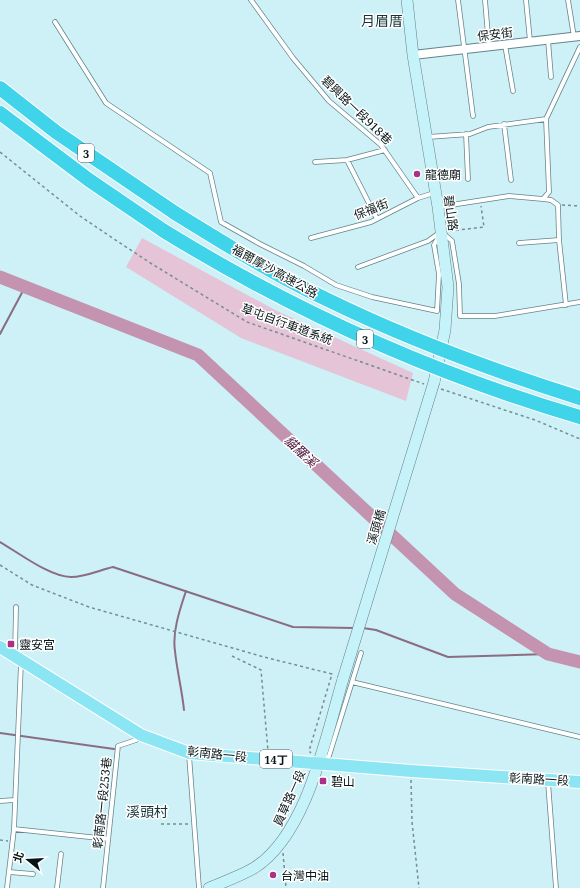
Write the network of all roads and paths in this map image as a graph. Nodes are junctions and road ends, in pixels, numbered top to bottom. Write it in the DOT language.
graph roads {
  1 [pos="251,0"];
  2 [pos="407,0"];
  3 [pos="458,0"];
  4 [pos="485,0"];
  5 [pos="526,0"];
  6 [pos="568,0"];
  7 [pos="55,22"];
  8 [pos="577,36"];
  9 [pos="548,40"];
  10 [pos="530,42"];
  11 [pos="505,45"];
  12 [pos="489,46"];
  13 [pos="580,47"];
  14 [pos="465,49"];
  15 [pos="413,55"];
  16 [pos="551,78"];
  17 [pos="0,88"];
  18 [pos="513,91"];
  19 [pos="0,113"];
  20 [pos="473,116"];
  21 [pos="546,119"];
  22 [pos="504,124"];
  23 [pos="466,134"];
  24 [pos="427,137"];
  25 [pos="385,150"];
  26 [pos="0,152"];
  27 [pos="347,160"];
  28 [pos="315,162"];
  29 [pos="468,179"];
  30 [pos="511,180"];
  31 [pos="436,193"];
  32 [pos="418,198"];
  33 [pos="543,199"];
  34 [pos="480,200"];
  35 [pos="558,205"];
  36 [pos="580,206"];
  37 [pos="438,207"];
  38 [pos="377,219"];
  39 [pos="441,232"];
  40 [pos="311,238"];
  41 [pos="558,240"];
  42 [pos="519,243"];
  43 [pos="358,267"];
  44 [pos="580,302"];
  45 [pos="566,305"];
  46 [pos="432,385"];
  47 [pos="580,398"];
  48 [pos="580,417"];
  49 [pos="580,439"];
  50 [pos="0,565"];
  51 [pos="16,607"];
  52 [pos="0,647"];
  53 [pos="361,653"];
  54 [pos="232,656"];
  55 [pos="18,658"];
  56 [pos="347,681"];
  57 [pos="141,735"];
  58 [pos="580,737"];
  59 [pos="189,753"];
  60 [pos="268,759"];
  61 [pos="318,762"];
  62 [pos="411,772"];
  63 [pos="548,780"];
  64 [pos="580,782"];
  65 [pos="14,800"];
  66 [pos="0,801"];
  67 [pos="161,824"];
  68 [pos="196,824"];
  69 [pos="14,829"];
  70 [pos="108,839"];
  71 [pos="0,840"];
  72 [pos="12,841"];
  73 [pos="282,842"];
  74 [pos="61,854"];
  75 [pos="9,872"];
  76 [pos="33,874"];
  77 [pos="7,888"];
  78 [pos="57,888"];
  79 [pos="103,888"];
  80 [pos="199,888"];
  81 [pos="209,888"];
  82 [pos="286,888"];
  83 [pos="420,888"];
  84 [pos="556,888"];
  1 -- 25 [label="lane, 碧興路一段918巷"];
  2 -- 15 [label="main road, 碧山路"];
  3 -- 14 [label="lane"];
  4 -- 12 [label="lane"];
  5 -- 10 [label="lane"];
  6 -- 8 [label="lane"];
  7 -- 39 [label="lane"];
  8 -- 9 [label="street, 保安街"];
  9 -- 10 [label="street, 保安街"];
  9 -- 16 [label="lane"];
  10 -- 11 [label="street, 保安街"];
  11 -- 12 [label="street, 保安街"];
  11 -- 18 [label="lane"];
  12 -- 14 [label="street, 保安街"];
  13 -- 21 [label="lane"];
  14 -- 15 [label="street, 保安街"];
  14 -- 20 [label="lane"];
  15 -- 24 [label="main road, 碧山路"];
  17 -- 47 [label="highway, 福爾摩沙高速公路 / 3, bridge"];
  19 -- 48 [label="highway, 福爾摩沙高速公路 / 3, bridge"];
  21 -- 22 [label="lane"];
  21 -- 33 [label="lane"];
  22 -- 23 [label="lane"];
  22 -- 30 [label="lane"];
  23 -- 24 [label="lane"];
  23 -- 29 [label="lane"];
  24 -- 31 [label="main road, 碧山路"];
  25 -- 27 [label="lane"];
  25 -- 32 [label="lane, 碧興路一段918巷"];
  26 -- 46 [label="path, 草屯自行車道系統"];
  27 -- 28 [label="lane"];
  27 -- 38 [label="lane"];
  31 -- 32 [label="lane, 保福街"];
  31 -- 37 [label="main road, 碧山路"];
  32 -- 38 [label="lane, 保福街"];
  33 -- 34 [label="lane"];
  33 -- 35 [label="lane"];
  34 -- 37 [label="lane"];
  34 -- 39 [label="path"];
  35 -- 36 [label="path"];
  35 -- 41 [label="lane"];
  37 -- 39 [label="main road, 碧山路"];
  38 -- 40 [label="lane, 保福街"];
  39 -- 43 [label="lane"];
  39 -- 45 [label="lane"];
  39 -- 46 [label="main road, 碧山路"];
  41 -- 42 [label="lane"];
  41 -- 45 [label="lane"];
  44 -- 45 [label="lane"];
  46 -- 49 [label="path, 草屯自行車道系統"];
  46 -- 56 [label="main road, 溪頭橋, bridge"];
  50 -- 61 [label="path"];
  51 -- 55 [label="lane"];
  52 -- 55 [label="main road, 彰南路一段 / 14丁"];
  53 -- 56 [label="lane"];
  54 -- 60 [label="path"];
  55 -- 57 [label="main road, 彰南路一段 / 14丁"];
  55 -- 65 [label="lane"];
  56 -- 58 [label="lane"];
  56 -- 61 [label="main road, 員草路一段"];
  57 -- 59 [label="main road, 彰南路一段 / 14丁"];
  57 -- 70 [label="lane, 彰南路一段253巷"];
  59 -- 60 [label="main road, 彰南路一段 / 14丁"];
  59 -- 68 [label="lane"];
  60 -- 61 [label="main road, 彰南路一段 / 14丁"];
  61 -- 62 [label="main road, 彰南路一段 / 14丁"];
  61 -- 73 [label="main road, 員草路一段"];
  62 -- 63 [label="main road, 彰南路一段 / 14丁"];
  62 -- 83 [label="path"];
  63 -- 64 [label="main road, 彰南路一段 / 14丁"];
  63 -- 84 [label="lane"];
  65 -- 66 [label="lane"];
  65 -- 69 [label="lane"];
  67 -- 68 [label="path"];
  68 -- 80 [label="lane"];
  69 -- 70 [label="lane"];
  69 -- 72 [label="lane"];
  70 -- 79 [label="lane, 彰南路一段253巷"];
  71 -- 72 [label="path"];
  72 -- 75 [label="lane"];
  73 -- 81 [label="main road, 員草路一段"];
  73 -- 82 [label="path"];
  74 -- 78 [label="lane"];
  75 -- 76 [label="lane"];
  75 -- 77 [label="lane"];
}
